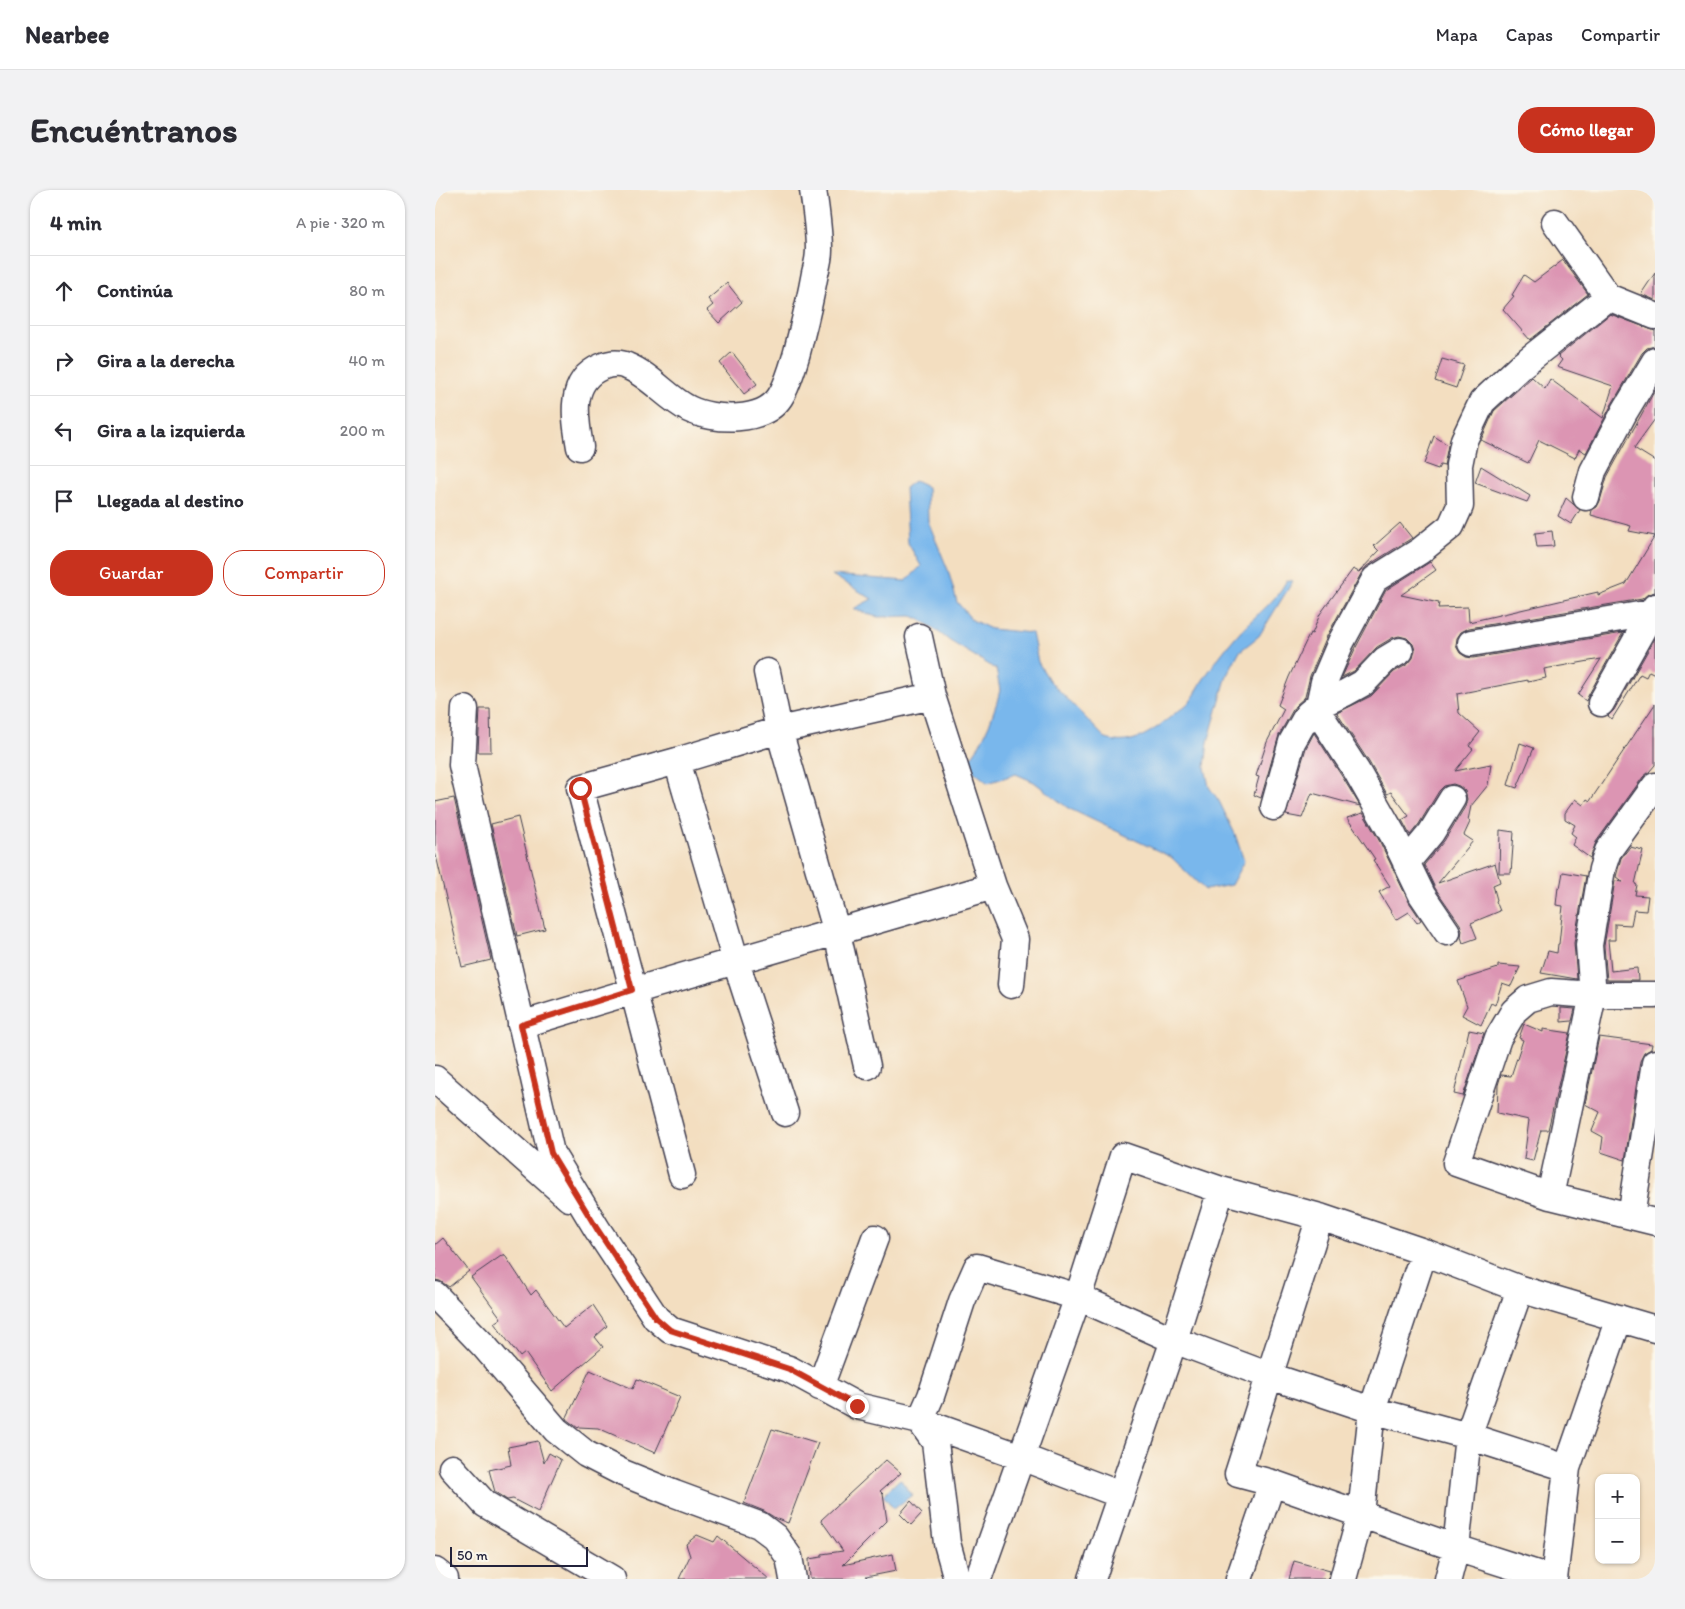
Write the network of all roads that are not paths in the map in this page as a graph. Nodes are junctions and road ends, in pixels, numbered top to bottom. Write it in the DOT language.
graph roads {
  1 [pos="813,190"];
  2 [pos="1555,222"];
  3 [pos="1608,297"];
  4 [pos="1655,316"];
  5 [pos="1655,362"];
  6 [pos="580,447"];
  7 [pos="1586,497"];
  8 [pos="1653,610"];
  9 [pos="919,637"];
  10 [pos="1471,643"];
  11 [pos="1400,651"];
  12 [pos="767,672"];
  13 [pos="933,696"];
  14 [pos="1601,703"];
  15 [pos="1319,704"];
  16 [pos="465,709"];
  17 [pos="779,730"];
  18 [pos="677,761"];
  19 [pos="1655,786"];
  20 [pos="1452,799"];
  21 [pos="1274,807"];
  22 [pos="1406,862"];
  23 [pos="993,886"];
  24 [pos="1447,932"];
  25 [pos="837,933"];
  26 [pos="736,962"];
  27 [pos="1011,985"];
  28 [pos="632,990"];
  29 [pos="1593,995"];
  30 [pos="1655,997"];
  31 [pos="521,1025"];
  32 [pos="1655,1063"];
  33 [pos="867,1066"];
  34 [pos="435,1079"];
  35 [pos="785,1113"];
  36 [pos="683,1174"];
  37 [pos="1221,1190"];
  38 [pos="1550,1196"];
  39 [pos="589,1215"];
  40 [pos="1320,1217"];
  41 [pos="1643,1219"];
  42 [pos="875,1238"];
  43 [pos="1424,1252"];
  44 [pos="1520,1289"];
  45 [pos="435,1296"];
  46 [pos="1078,1297"];
  47 [pos="1619,1318"];
  48 [pos="1655,1329"];
  49 [pos="1174,1340"];
  50 [pos="1270,1376"];
  51 [pos="820,1387"];
  52 [pos="1372,1410"];
  53 [pos="920,1421"];
  54 [pos="1468,1436"];
  55 [pos="1021,1457"];
  56 [pos="452,1468"];
  57 [pos="1567,1468"];
  58 [pos="1272,1483"];
  59 [pos="1121,1495"];
  60 [pos="1361,1514"];
  61 [pos="1456,1548"];
  62 [pos="435,1571"];
  63 [pos="445,1579"];
  64 [pos="612,1579"];
  65 [pos="793,1579"];
  66 [pos="957,1579"];
  67 [pos="978,1579"];
  68 [pos="1092,1579"];
  69 [pos="1239,1579"];
  70 [pos="1343,1579"];
  71 [pos="1448,1579"];
  72 [pos="1553,1579"];
  1 -- 6 [label="street"];
  2 -- 3 [label="street"];
  3 -- 4 [label="street"];
  3 -- 15 [label="street"];
  5 -- 7 [label="street"];
  8 -- 10 [label="street"];
  8 -- 14 [label="street"];
  9 -- 13 [label="street"];
  11 -- 15 [label="street"];
  12 -- 17 [label="street"];
  13 -- 17 [label="street"];
  13 -- 23 [label="street"];
  15 -- 21 [label="street"];
  15 -- 22 [label="street"];
  16 -- 31 [label="street"];
  17 -- 18 [label="street"];
  17 -- 25 [label="street"];
  18 -- 26 [label="street"];
  18 -- 28 [label="street"];
  19 -- 29 [label="street"];
  20 -- 22 [label="street"];
  22 -- 24 [label="street"];
  23 -- 25 [label="street"];
  23 -- 27 [label="street"];
  25 -- 26 [label="street"];
  25 -- 33 [label="street"];
  26 -- 28 [label="street"];
  26 -- 35 [label="street"];
  28 -- 31 [label="street"];
  28 -- 36 [label="street"];
  29 -- 30 [label="street"];
  29 -- 38 [label="street"];
  29 -- 38 [label="street"];
  31 -- 39 [label="street"];
  32 -- 41 [label="street"];
  34 -- 39 [label="street"];
  37 -- 40 [label="street"];
  37 -- 46 [label="street"];
  37 -- 49 [label="street"];
  38 -- 41 [label="street"];
  39 -- 51 [label="street"];
  40 -- 43 [label="street"];
  40 -- 50 [label="street"];
  42 -- 51 [label="street"];
  43 -- 44 [label="street"];
  43 -- 52 [label="street"];
  44 -- 47 [label="street"];
  44 -- 54 [label="street"];
  45 -- 65 [label="street"];
  46 -- 49 [label="street"];
  46 -- 53 [label="street"];
  46 -- 55 [label="street"];
  47 -- 48 [label="street"];
  47 -- 57 [label="street"];
  49 -- 50 [label="street"];
  49 -- 59 [label="street"];
  50 -- 52 [label="street"];
  50 -- 58 [label="street"];
  51 -- 53 [label="street"];
  52 -- 54 [label="street"];
  52 -- 60 [label="street"];
  53 -- 55 [label="street"];
  53 -- 66 [label="street"];
  54 -- 57 [label="street"];
  54 -- 61 [label="street"];
  55 -- 59 [label="street"];
  55 -- 67 [label="street"];
  56 -- 64 [label="street"];
  57 -- 72 [label="street"];
  58 -- 60 [label="street"];
  58 -- 69 [label="street"];
  59 -- 68 [label="street"];
  60 -- 61 [label="street"];
  60 -- 70 [label="street"];
  61 -- 71 [label="street"];
  61 -- 72 [label="street"];
  62 -- 63 [label="street"];
}
